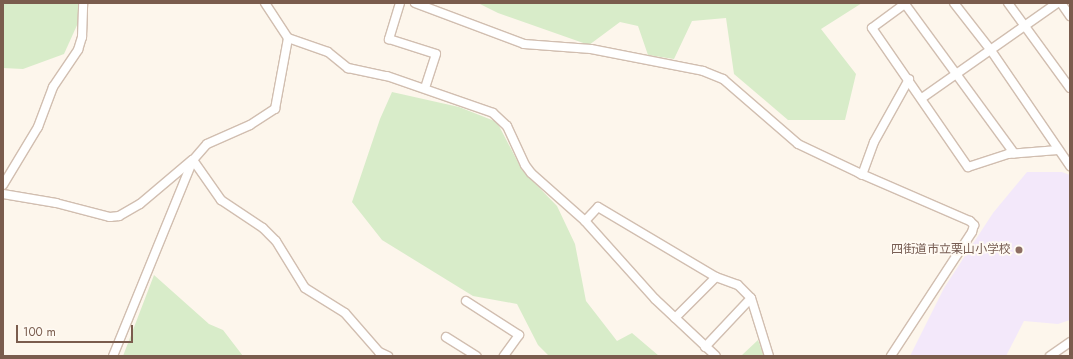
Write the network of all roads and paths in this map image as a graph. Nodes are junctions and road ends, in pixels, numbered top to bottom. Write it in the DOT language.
graph roads {
  1 [pos="83,3"];
  2 [pos="265,3"];
  3 [pos="400,3"];
  4 [pos="415,3"];
  5 [pos="906,3"];
  6 [pos="954,3"];
  7 [pos="1008,3"];
  8 [pos="1056,3"];
  9 [pos="1061,3"];
  10 [pos="1070,16"];
  11 [pos="1024,26"];
  12 [pos="288,38"];
  13 [pos="990,49"];
  14 [pos="956,74"];
  15 [pos="909,79"];
  16 [pos="425,88"];
  17 [pos="1070,88"];
  18 [pos="922,98"];
  19 [pos="1058,150"];
  20 [pos="1014,153"];
  21 [pos="193,160"];
  22 [pos="1070,166"];
  23 [pos="862,175"];
  24 [pos="3,185"];
  25 [pos="3,194"];
  26 [pos="585,221"];
  27 [pos="716,277"];
  28 [pos="750,298"];
  29 [pos="466,301"];
  30 [pos="675,318"];
  31 [pos="446,337"];
  32 [pos="1070,342"];
  33 [pos="705,347"];
  34 [pos="378,354"];
  35 [pos="1054,355"];
  36 [pos="113,356"];
  37 [pos="388,356"];
  38 [pos="476,356"];
  39 [pos="504,356"];
  40 [pos="716,356"];
  41 [pos="769,356"];
  42 [pos="891,356"];
  1 -- 24 [label="street"];
  2 -- 12 [label="street"];
  3 -- 16 [label="street"];
  4 -- 23 [label="street"];
  5 -- 14 [label="street"];
  5 -- 15 [label="street"];
  6 -- 13 [label="street"];
  7 -- 11 [label="street"];
  8 -- 11 [label="street"];
  9 -- 10 [label="street"];
  11 -- 13 [label="street"];
  11 -- 17 [label="street"];
  12 -- 16 [label="street"];
  12 -- 21 [label="street"];
  13 -- 14 [label="street"];
  13 -- 19 [label="street"];
  14 -- 18 [label="street"];
  14 -- 20 [label="street"];
  15 -- 18 [label="street"];
  15 -- 23 [label="street"];
  16 -- 26 [label="street"];
  18 -- 20 [label="street"];
  19 -- 20 [label="street"];
  19 -- 22 [label="street"];
  21 -- 25 [label="street"];
  21 -- 34 [label="street"];
  21 -- 36 [label="street"];
  23 -- 42 [label="street"];
  26 -- 27 [label="street"];
  26 -- 30 [label="street"];
  27 -- 28 [label="street"];
  27 -- 30 [label="street"];
  28 -- 33 [label="street"];
  28 -- 41 [label="street"];
  29 -- 39 [label="street"];
  30 -- 33 [label="street"];
  31 -- 38 [label="street"];
  32 -- 35 [label="street"];
  33 -- 40 [label="street"];
  34 -- 37 [label="street"];
}
